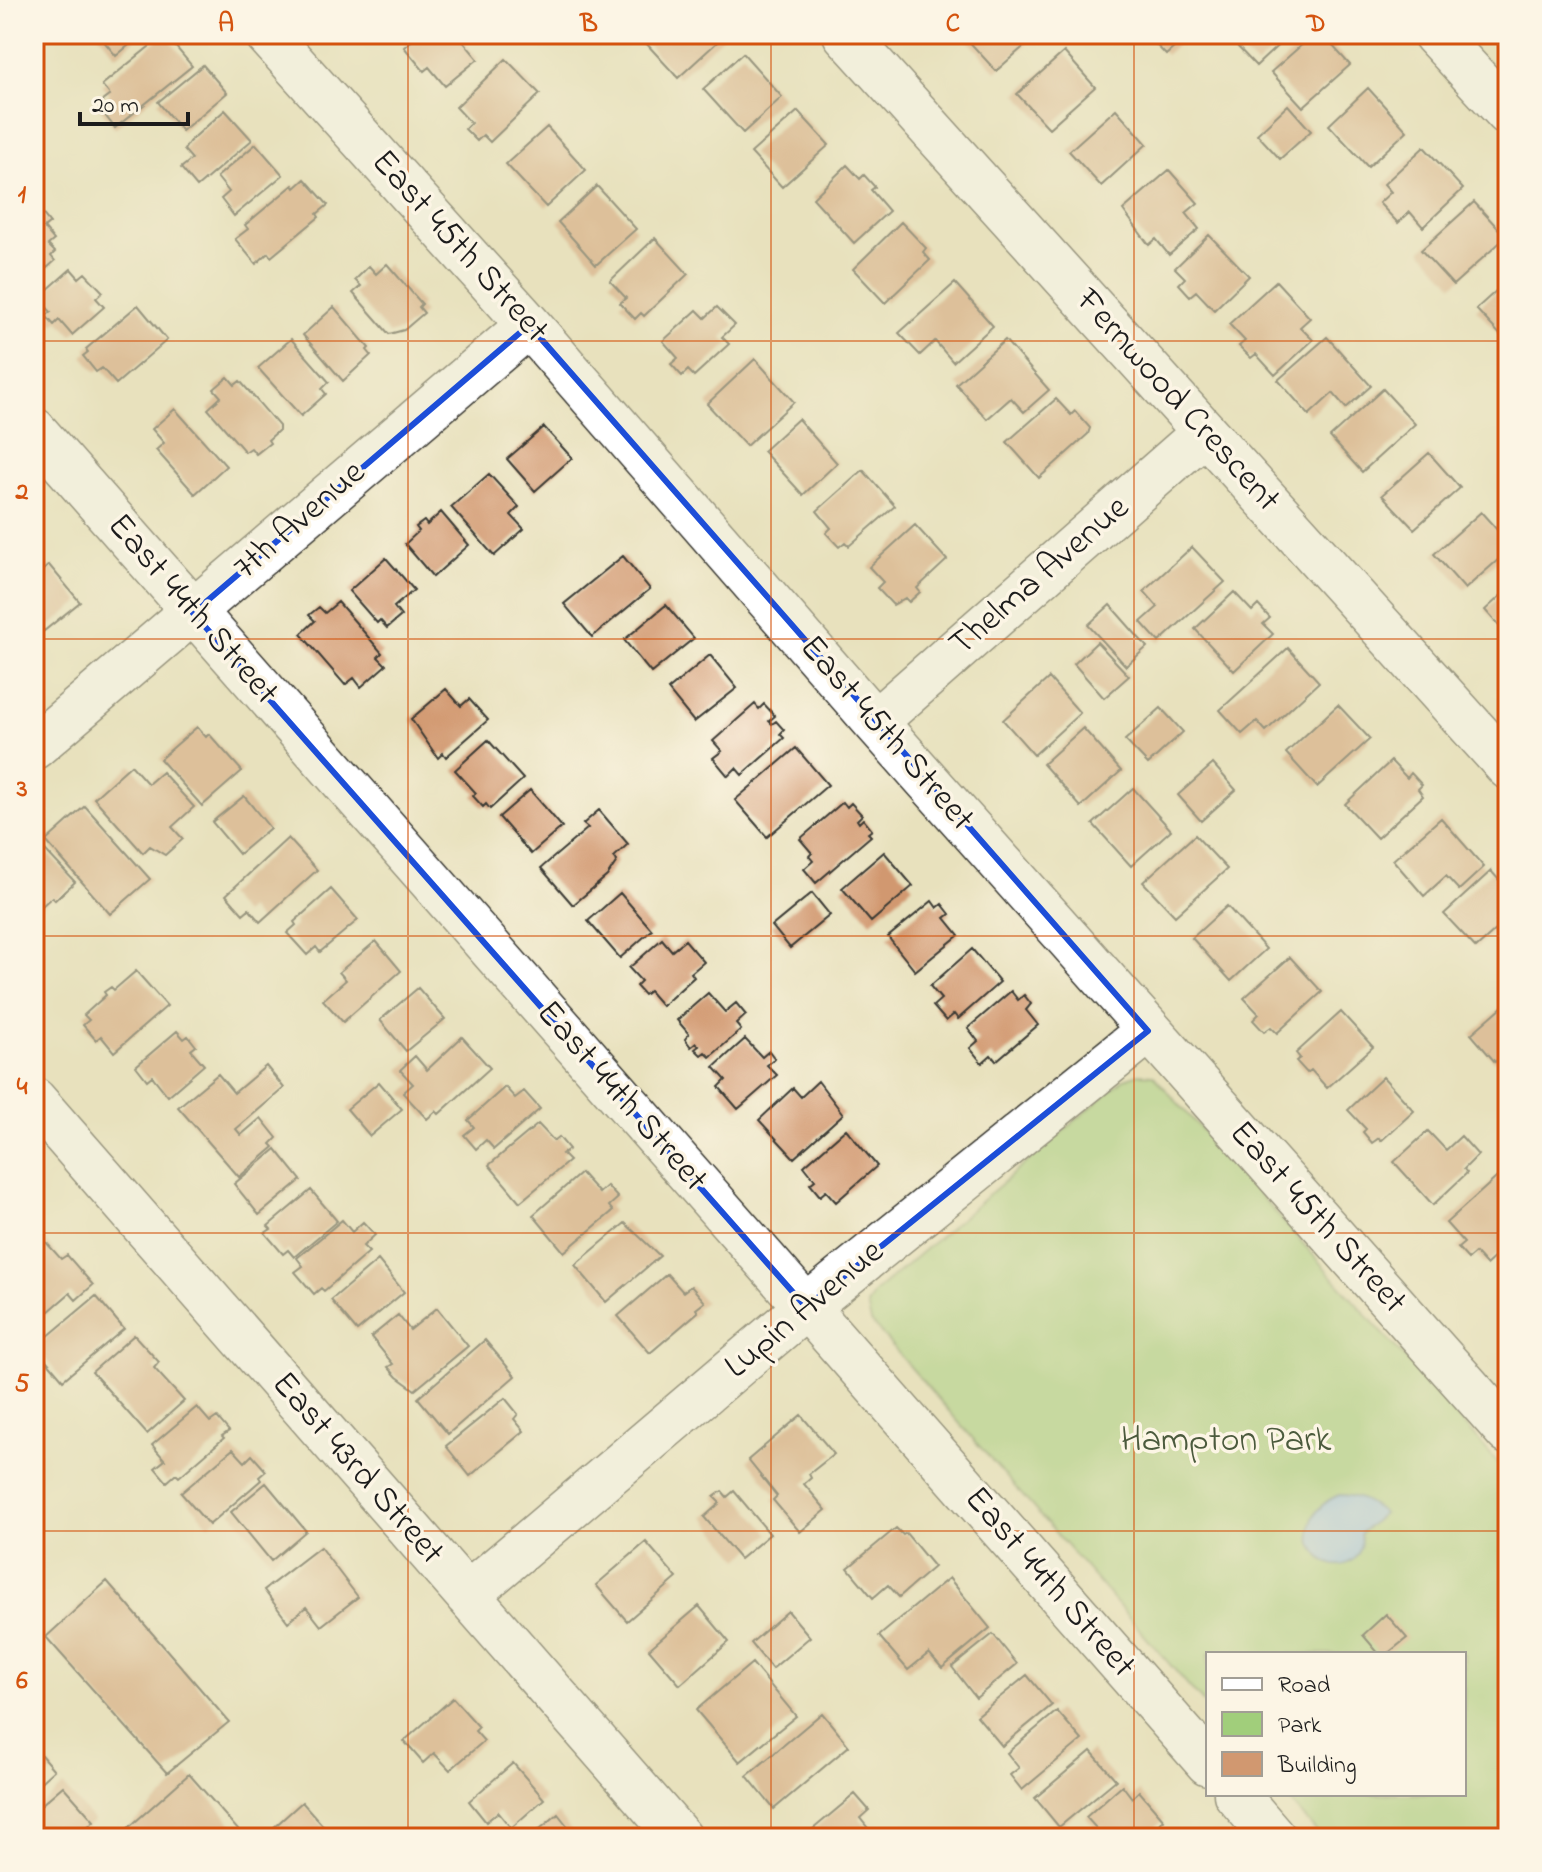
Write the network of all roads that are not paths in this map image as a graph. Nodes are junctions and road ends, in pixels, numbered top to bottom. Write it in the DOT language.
graph roads {
  1 [pos="267,34"];
  2 [pos="845,34"];
  3 [pos="1435,34"];
  4 [pos="1508,113"];
  5 [pos="529,325"];
  6 [pos="34,430"];
  7 [pos="1205,432"];
  8 [pos="193,613"];
  9 [pos="875,722"];
  10 [pos="34,747"];
  11 [pos="1508,767"];
  12 [pos="1148,1031"];
  13 [pos="34,1100"];
  14 [pos="806,1307"];
  15 [pos="1508,1432"];
  16 [pos="467,1595"];
  17 [pos="1206,1761"];
  18 [pos="1238,1796"];
  19 [pos="680,1838"];
  20 [pos="1274,1838"];
  1 -- 5 [label="street, East 45th Street"];
  2 -- 7 [label="street, Fernwood Crescent"];
  3 -- 4 [label="street"];
  5 -- 8 [label="street, 7th Avenue"];
  5 -- 9 [label="street, East 45th Street"];
  6 -- 8 [label="street, East 44th Street"];
  7 -- 9 [label="street, Thelma Avenue"];
  7 -- 11 [label="street, Fernwood Crescent"];
  8 -- 10 [label="street, 7th Avenue"];
  8 -- 14 [label="street, East 44th Street"];
  9 -- 12 [label="street, East 45th Street"];
  12 -- 14 [label="street, Lupin Avenue"];
  12 -- 15 [label="street, East 45th Street"];
  13 -- 16 [label="street, East 43rd Street"];
  14 -- 16 [label="street, Lupin Avenue"];
  14 -- 17 [label="street, East 44th Street"];
  16 -- 19 [label="street, East 43rd Street"];
  18 -- 20 [label="street"];
}
